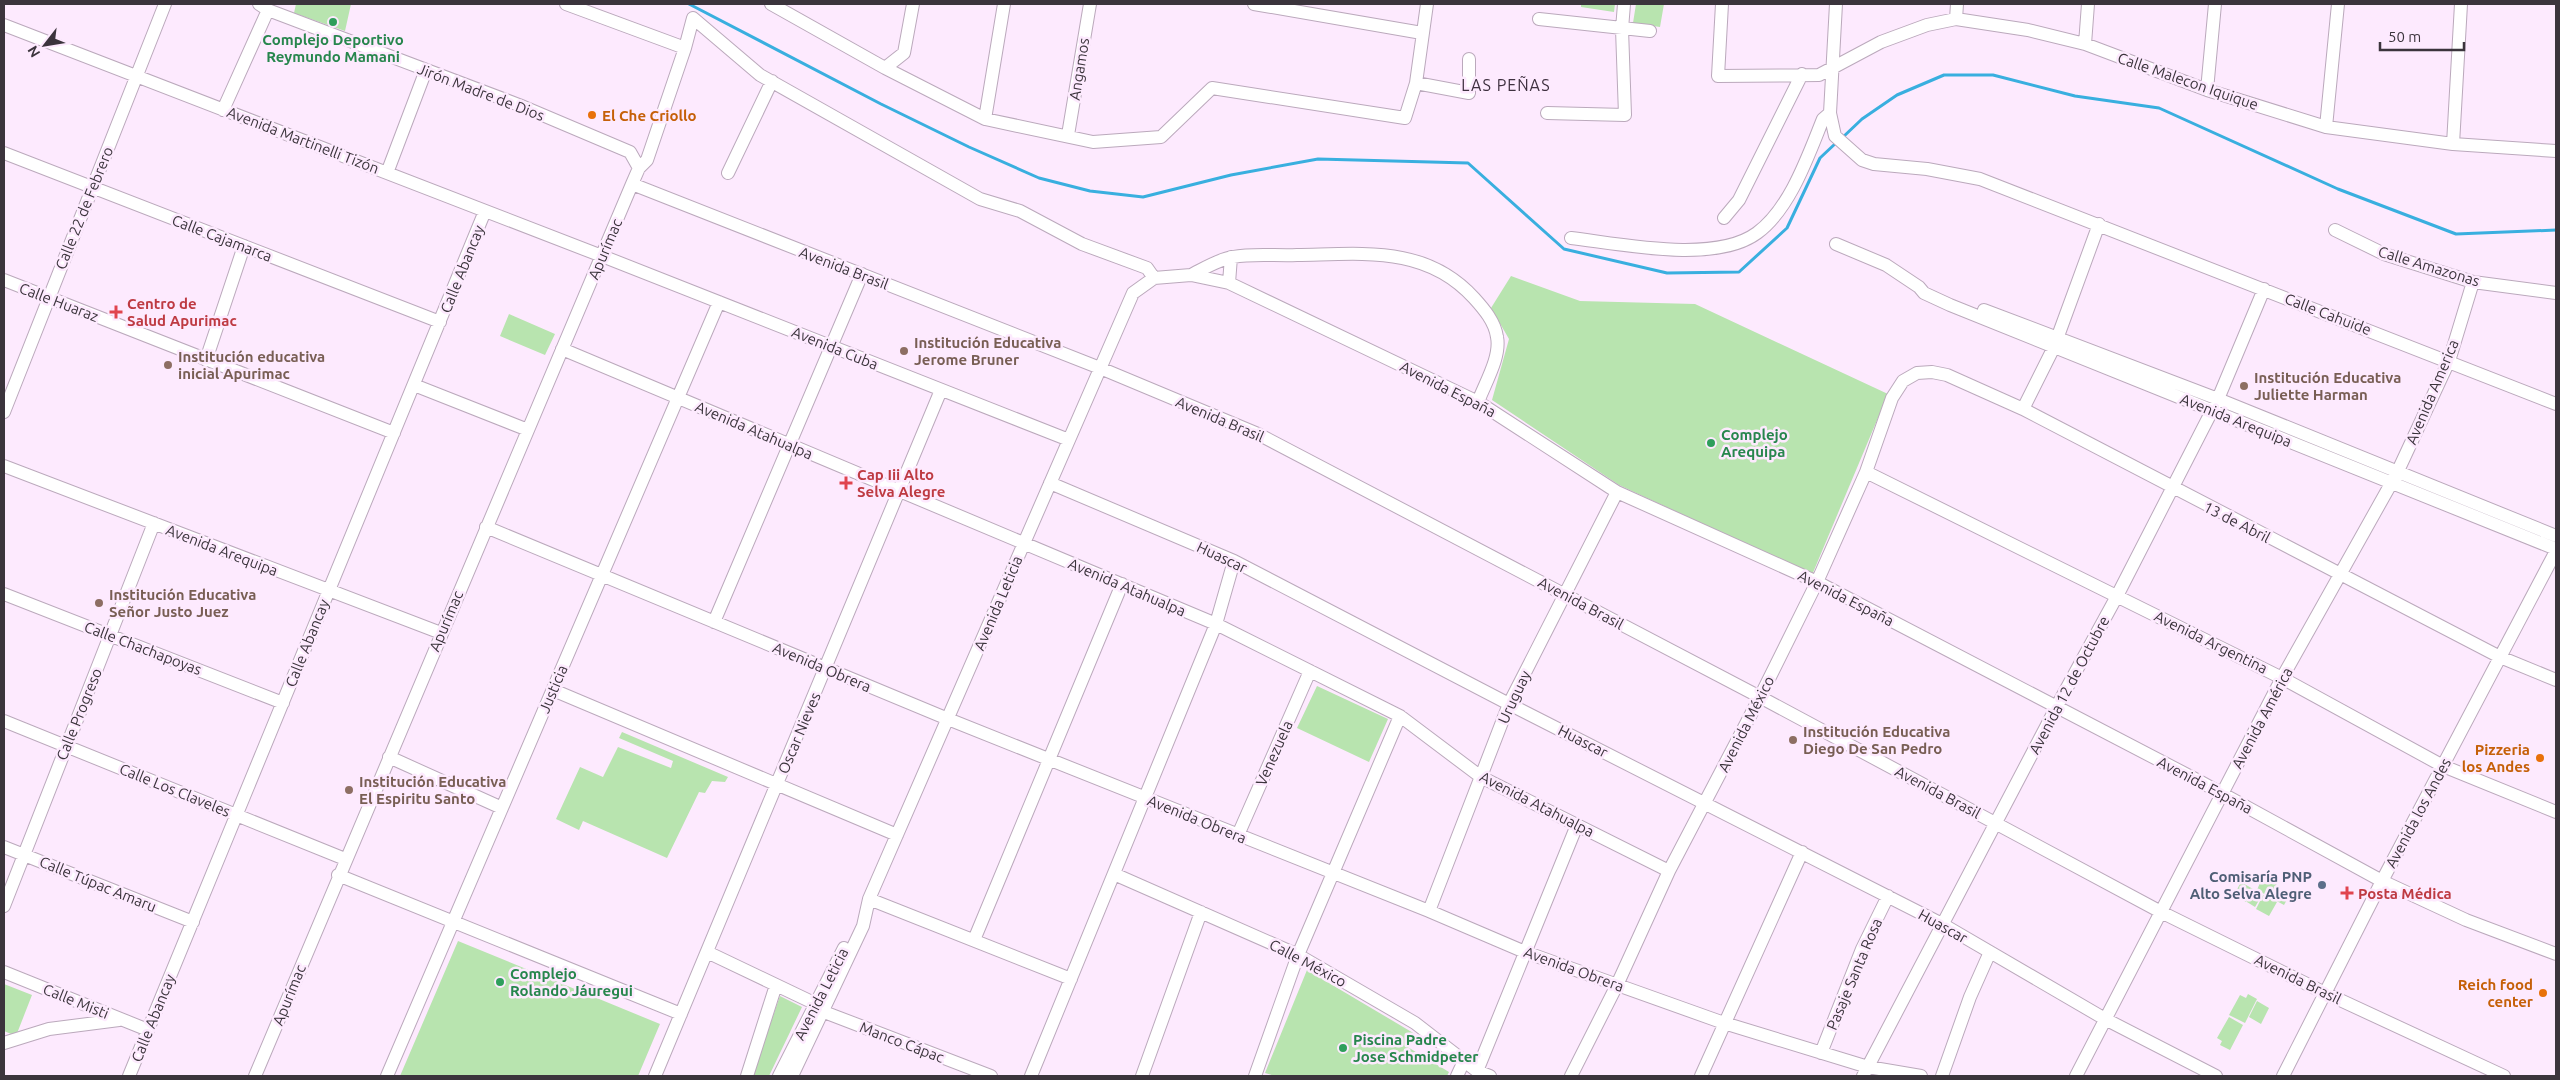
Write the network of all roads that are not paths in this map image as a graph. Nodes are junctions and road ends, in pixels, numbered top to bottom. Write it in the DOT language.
graph roads {
  1 [pos="164,4"];
  2 [pos="566,4"];
  3 [pos="771,4"];
  4 [pos="914,4"];
  5 [pos="1004,4"];
  6 [pos="1090,4"];
  7 [pos="1254,4"];
  8 [pos="1427,4"];
  9 [pos="1624,4"];
  10 [pos="1722,4"];
  11 [pos="1836,4"];
  12 [pos="1957,4"];
  13 [pos="2088,4"];
  14 [pos="2215,4"];
  15 [pos="2338,4"];
  16 [pos="2461,4"];
  17 [pos="263,7"];
  18 [pos="1303,8"];
  19 [pos="1539,19"];
  20 [pos="1956,19"];
  21 [pos="4,25"];
  22 [pos="1622,29"];
  23 [pos="1650,31"];
  24 [pos="1422,33"];
  25 [pos="2084,44"];
  26 [pos="685,48"];
  27 [pos="1469,59"];
  28 [pos="885,68"];
  29 [pos="426,70"];
  30 [pos="1830,71"];
  31 [pos="1802,74"];
  32 [pos="136,76"];
  33 [pos="772,81"];
  34 [pos="1416,83"];
  35 [pos="2208,90"];
  36 [pos="223,110"];
  37 [pos="1547,113"];
  38 [pos="1830,113"];
  39 [pos="985,119"];
  40 [pos="2326,127"];
  41 [pos="1068,135"];
  42 [pos="2453,144"];
  43 [pos="2556,151"];
  44 [pos="4,153"];
  45 [pos="639,168"];
  46 [pos="387,173"];
  47 [pos="728,173"];
  48 [pos="632,184"];
  49 [pos="92,188"];
  50 [pos="486,211"];
  51 [pos="1724,218"];
  52 [pos="2099,224"];
  53 [pos="2335,230"];
  54 [pos="1571,238"];
  55 [pos="1836,244"];
  56 [pos="244,246"];
  57 [pos="602,256"];
  58 [pos="1231,257"];
  59 [pos="862,274"];
  60 [pos="1191,275"];
  61 [pos="1154,278"];
  62 [pos="4,280"];
  63 [pos="1229,282"];
  64 [pos="2473,282"];
  65 [pos="2264,289"];
  66 [pos="2556,293"];
  67 [pos="49,298"];
  68 [pos="719,302"];
  69 [pos="440,322"];
  70 [pos="2056,342"];
  71 [pos="831,346"];
  72 [pos="562,349"];
  73 [pos="206,360"];
  74 [pos="2449,361"];
  75 [pos="1100,368"];
  76 [pos="1917,373"];
  77 [pos="414,384"];
  78 [pos="941,390"];
  79 [pos="678,398"];
  80 [pos="1478,402"];
  81 [pos="2215,404"];
  82 [pos="2556,404"];
  83 [pos="2023,409"];
  84 [pos="4,412"];
  85 [pos="528,430"];
  86 [pos="394,433"];
  87 [pos="1068,440"];
  88 [pos="790,445"];
  89 [pos="4,466"];
  90 [pos="1866,472"];
  91 [pos="2394,478"];
  92 [pos="1050,482"];
  93 [pos="2172,488"];
  94 [pos="900,491"];
  95 [pos="1617,492"];
  96 [pos="154,524"];
  97 [pos="486,527"];
  98 [pos="2556,536"];
  99 [pos="1024,543"];
  100 [pos="2556,550"];
  101 [pos="1234,561"];
  102 [pos="602,575"];
  103 [pos="2340,575"];
  104 [pos="1817,582"];
  105 [pos="1122,584"];
  106 [pos="329,590"];
  107 [pos="4,594"];
  108 [pos="1565,595"];
  109 [pos="2117,596"];
  110 [pos="714,622"];
  111 [pos="1216,624"];
  112 [pos="441,634"];
  113 [pos="110,635"];
  114 [pos="2500,657"];
  115 [pos="826,668"];
  116 [pos="1310,671"];
  117 [pos="2282,678"];
  118 [pos="2556,680"];
  119 [pos="552,690"];
  120 [pos="1760,697"];
  121 [pos="283,703"];
  122 [pos="1509,704"];
  123 [pos="2056,706"];
  124 [pos="1400,716"];
  125 [pos="948,719"];
  126 [pos="4,721"];
  127 [pos="66,746"];
  128 [pos="389,757"];
  129 [pos="1049,760"];
  130 [pos="2443,766"];
  131 [pos="1481,777"];
  132 [pos="777,785"];
  133 [pos="2222,794"];
  134 [pos="1145,798"];
  135 [pos="1705,803"];
  136 [pos="502,808"];
  137 [pos="2556,812"];
  138 [pos="237,815"];
  139 [pos="1996,823"];
  140 [pos="1577,825"];
  141 [pos="897,835"];
  142 [pos="1238,835"];
  143 [pos="4,847"];
  144 [pos="1802,852"];
  145 [pos="24,855"];
  146 [pos="345,859"];
  147 [pos="1669,871"];
  148 [pos="1333,873"];
  149 [pos="1114,874"];
  150 [pos="338,875"];
  151 [pos="2382,881"];
  152 [pos="1888,896"];
  153 [pos="869,899"];
  154 [pos="4,906"];
  155 [pos="1429,911"];
  156 [pos="1201,912"];
  157 [pos="2161,912"];
  158 [pos="193,922"];
  159 [pos="453,922"];
  160 [pos="1942,924"];
  161 [pos="974,940"];
  162 [pos="707,952"];
  163 [pos="1526,952"];
  164 [pos="1990,952"];
  165 [pos="1298,954"];
  166 [pos="2556,954"];
  167 [pos="4,972"];
  168 [pos="1071,979"];
  169 [pos="776,985"];
  170 [pos="1617,985"];
  171 [pos="2325,993"];
  172 [pos="820,1008"];
  173 [pos="681,1014"];
  174 [pos="122,1020"];
  175 [pos="2105,1020"];
  176 [pos="1724,1023"];
  177 [pos="148,1030"];
  178 [pos="4,1043"];
  179 [pos="1821,1053"];
  180 [pos="1464,1061"];
  181 [pos="1477,1071"];
  182 [pos="1866,1072"];
  183 [pos="129,1076"];
  184 [pos="256,1076"];
  185 [pos="387,1076"];
  186 [pos="655,1076"];
  187 [pos="747,1076"];
  188 [pos="779,1076"];
  189 [pos="792,1076"];
  190 [pos="991,1076"];
  191 [pos="1031,1076"];
  192 [pos="1142,1076"];
  193 [pos="1255,1076"];
  194 [pos="1457,1076"];
  195 [pos="1490,1076"];
  196 [pos="1571,1076"];
  197 [pos="1701,1076"];
  198 [pos="1920,1076"];
  199 [pos="1942,1076"];
  200 [pos="2076,1076"];
  201 [pos="2216,1076"];
  202 [pos="2283,1076"];
  203 [pos="2504,1076"];
  1 -- 32 [label="street, Calle 22 de Febrero"];
  2 -- 26 [label="street"];
  3 -- 28 [label="street"];
  4 -- 28 [label="street"];
  5 -- 39 [label="street"];
  6 -- 41 [label="street, Angamos"];
  7 -- 18 [label="street"];
  8 -- 24 [label="street"];
  9 -- 22 [label="street"];
  10 -- 31 [label="street"];
  11 -- 30 [label="street"];
  12 -- 20 [label="street"];
  13 -- 25 [label="street"];
  14 -- 35 [label="street"];
  15 -- 40 [label="street"];
  16 -- 42 [label="street"];
  17 -- 29 [label="street, Jirón Madre de Dios"];
  17 -- 36 [label="street"];
  18 -- 24 [label="street"];
  19 -- 22 [label="street"];
  20 -- 25 [label="street, Calle Malecon Iquique"];
  20 -- 30 [label="street, Calle Malecon Iquique"];
  21 -- 32 [label="street, Avenida Martinelli Tizón"];
  22 -- 23 [label="street"];
  22 -- 37 [label="street"];
  24 -- 34 [label="street"];
  25 -- 35 [label="street, Calle Malecon Iquique"];
  26 -- 33 [label="street, Apurímac"];
  26 -- 45 [label="street, Apurímac"];
  27 -- 34 [label="street"];
  28 -- 39 [label="street"];
  29 -- 45 [label="street, Jirón Madre de Dios"];
  29 -- 46 [label="street"];
  30 -- 31 [label="street"];
  30 -- 38 [label="street"];
  31 -- 51 [label="street"];
  32 -- 36 [label="street, Avenida Martinelli Tizón"];
  32 -- 49 [label="street, Calle 22 de Febrero"];
  33 -- 47 [label="street"];
  33 -- 61 [label="street"];
  34 -- 41 [label="street"];
  35 -- 40 [label="street, Calle Malecon Iquique"];
  36 -- 46 [label="street, Avenida Martinelli Tizón"];
  38 -- 52 [label="street, Calle Cahuide"];
  38 -- 54 [label="street"];
  39 -- 41 [label="street"];
  40 -- 42 [label="street, Calle Malecon Iquique"];
  42 -- 43 [label="street, Calle Malecon Iquique"];
  44 -- 49 [label="street, Calle Cajamarca"];
  45 -- 48 [label="street, Apurímac"];
  46 -- 50 [label="street, Avenida Martinelli Tizón"];
  48 -- 57 [label="street, Apurímac"];
  48 -- 59 [label="street, Avenida Brasil"];
  49 -- 56 [label="street, Calle Cajamarca"];
  49 -- 67 [label="street, Calle 22 de Febrero"];
  50 -- 57 [label="street, Avenida Martinelli Tizón"];
  50 -- 69 [label="street, Calle Abancay"];
  52 -- 65 [label="street, Calle Cahuide"];
  52 -- 70 [label="street"];
  53 -- 64 [label="street, Calle Amazonas"];
  55 -- 70 [label="street, Avenida Arequipa"];
  56 -- 69 [label="street, Calle Cajamarca"];
  56 -- 73 [label="street"];
  57 -- 68 [label="street, Avenida Cuba"];
  57 -- 72 [label="street, Apurímac"];
  58 -- 60 [label="street"];
  58 -- 63 [label="street"];
  58 -- 80 [label="street"];
  59 -- 71 [label="street"];
  59 -- 75 [label="street, Avenida Brasil"];
  60 -- 61 [label="street, Avenida España"];
  60 -- 63 [label="street, Avenida España"];
  61 -- 75 [label="street, Avenida Leticia"];
  62 -- 67 [label="street, Calle Huaraz"];
  63 -- 80 [label="street, Avenida España"];
  64 -- 66 [label="street, Calle Amazonas"];
  64 -- 74 [label="street, Avenida America"];
  65 -- 74 [label="street, Calle Cahuide"];
  65 -- 81 [label="street, Avenida 12 de Octubre"];
  67 -- 73 [label="street, Calle Huaraz"];
  67 -- 84 [label="street, Calle 22 de Febrero"];
  68 -- 71 [label="street, Avenida Cuba"];
  68 -- 79 [label="street, Justicia"];
  69 -- 77 [label="street, Calle Abancay"];
  70 -- 81 [label="street, Avenida Arequipa"];
  70 -- 83 [label="street"];
  71 -- 78 [label="street, Avenida Cuba"];
  71 -- 88 [label="street"];
  72 -- 79 [label="street, Avenida Atahualpa"];
  72 -- 85 [label="street, Apurímac"];
  73 -- 86 [label="street, Calle Huaraz"];
  74 -- 82 [label="street, Calle Cahuide"];
  74 -- 91 [label="street, Avenida America"];
  75 -- 87 [label="street, Avenida Leticia"];
  75 -- 108 [label="street, Avenida Brasil"];
  76 -- 83 [label="street, 13 de Abril"];
  76 -- 90 [label="street, Avenida México"];
  77 -- 85 [label="street"];
  77 -- 86 [label="street, Calle Abancay"];
  78 -- 87 [label="street, Avenida Cuba"];
  78 -- 94 [label="street, Oscar Nieves"];
  79 -- 88 [label="street, Avenida Atahualpa"];
  79 -- 102 [label="street, Justicia"];
  80 -- 95 [label="street, Avenida España"];
  81 -- 91 [label="street, Avenida Arequipa"];
  81 -- 93 [label="street, Avenida 12 de Octubre"];
  83 -- 93 [label="street, 13 de Abril"];
  85 -- 97 [label="street, Apurímac"];
  86 -- 106 [label="street, Calle Abancay"];
  87 -- 92 [label="street, Avenida Leticia"];
  88 -- 94 [label="street, Avenida Atahualpa"];
  88 -- 110 [label="street"];
  89 -- 96 [label="street, Avenida Arequipa"];
  90 -- 104 [label="street, Avenida México"];
  90 -- 109 [label="street, Avenida Argentina"];
  91 -- 98 [label="street, Avenida Arequipa"];
  91 -- 100 [label="street, Avenida Arequipa"];
  91 -- 103 [label="street, Avenida América"];
  92 -- 99 [label="street, Avenida Leticia"];
  92 -- 101 [label="street, Huascar"];
  93 -- 103 [label="street, 13 de Abril"];
  93 -- 109 [label="street, Avenida 12 de Octubre"];
  94 -- 99 [label="street, Avenida Atahualpa"];
  94 -- 115 [label="street, Oscar Nieves"];
  95 -- 104 [label="street, Avenida España"];
  95 -- 108 [label="street, Uruguay"];
  96 -- 106 [label="street, Avenida Arequipa"];
  96 -- 113 [label="street, Calle Progreso"];
  97 -- 102 [label="street, Avenida Obrera"];
  97 -- 112 [label="street, Apurímac"];
  99 -- 105 [label="street, Avenida Atahualpa"];
  99 -- 125 [label="street, Avenida Leticia"];
  100 -- 114 [label="street, Avenida los Andes"];
  101 -- 111 [label="street"];
  101 -- 122 [label="street, Huascar"];
  102 -- 110 [label="street, Avenida Obrera"];
  102 -- 119 [label="street, Justicia"];
  103 -- 114 [label="street, 13 de Abril"];
  103 -- 117 [label="street, Avenida América"];
  104 -- 120 [label="street, Avenida México"];
  104 -- 123 [label="street, Avenida España"];
  105 -- 111 [label="street, Avenida Atahualpa"];
  105 -- 129 [label="street"];
  106 -- 112 [label="street, Avenida Arequipa"];
  106 -- 121 [label="street, Calle Abancay"];
  107 -- 113 [label="street, Calle Chachapoyas"];
  108 -- 120 [label="street, Avenida Brasil"];
  108 -- 122 [label="street, Uruguay"];
  109 -- 117 [label="street, Avenida Argentina"];
  109 -- 123 [label="street, Avenida 12 de Octubre"];
  110 -- 115 [label="street, Avenida Obrera"];
  111 -- 116 [label="street, Avenida Atahualpa"];
  111 -- 134 [label="street"];
  112 -- 128 [label="street, Apurímac"];
  113 -- 121 [label="street, Calle Chachapoyas"];
  113 -- 127 [label="street, Calle Progreso"];
  114 -- 118 [label="street, 13 de Abril"];
  114 -- 130 [label="street, Avenida los Andes"];
  115 -- 125 [label="street, Avenida Obrera"];
  115 -- 132 [label="street, Oscar Nieves"];
  116 -- 124 [label="street, Avenida Atahualpa"];
  116 -- 142 [label="street, Venezuela"];
  117 -- 130 [label="street, Avenida Argentina"];
  117 -- 133 [label="street, Avenida América"];
  119 -- 132 [label="street"];
  119 -- 136 [label="street, Justicia"];
  120 -- 135 [label="street, Avenida México"];
  120 -- 139 [label="street, Avenida Brasil"];
  121 -- 138 [label="street, Calle Abancay"];
  122 -- 131 [label="street, Uruguay"];
  122 -- 135 [label="street, Huascar"];
  123 -- 133 [label="street, Avenida España"];
  123 -- 139 [label="street, Avenida 12 de Octubre"];
  124 -- 131 [label="street, Avenida Atahualpa"];
  124 -- 148 [label="street"];
  125 -- 129 [label="street, Avenida Obrera"];
  125 -- 141 [label="street, Avenida Leticia"];
  126 -- 127 [label="street, Calle Los Claveles"];
  127 -- 138 [label="street, Calle Los Claveles"];
  127 -- 145 [label="street, Calle Progreso"];
  128 -- 136 [label="street"];
  128 -- 146 [label="street, Apurímac"];
  129 -- 134 [label="street, Avenida Obrera"];
  129 -- 161 [label="street"];
  130 -- 137 [label="street, Avenida Argentina"];
  130 -- 151 [label="street, Avenida los Andes"];
  131 -- 140 [label="street, Avenida Atahualpa"];
  131 -- 155 [label="street, Uruguay"];
  132 -- 141 [label="street"];
  132 -- 162 [label="street, Oscar Nieves"];
  133 -- 151 [label="street, Avenida España"];
  133 -- 157 [label="street, Avenida América"];
  134 -- 142 [label="street, Avenida Obrera"];
  134 -- 149 [label="street"];
  135 -- 144 [label="street, Huascar"];
  135 -- 147 [label="street, Avenida México"];
  136 -- 159 [label="street, Justicia"];
  138 -- 146 [label="street, Calle Los Claveles"];
  138 -- 158 [label="street, Calle Abancay"];
  139 -- 157 [label="street, Avenida Brasil"];
  139 -- 160 [label="street, Avenida 12 de Octubre"];
  140 -- 147 [label="street, Avenida Atahualpa"];
  140 -- 163 [label="street"];
  141 -- 153 [label="street, Avenida Leticia"];
  142 -- 148 [label="street, Avenida Obrera"];
  143 -- 145 [label="street, Calle Túpac Amaru"];
  144 -- 152 [label="street, Huascar"];
  144 -- 176 [label="street"];
  145 -- 154 [label="street, Calle Progreso"];
  145 -- 158 [label="street, Calle Túpac Amaru"];
  146 -- 150 [label="street, Apurímac"];
  147 -- 170 [label="street, Avenida México"];
  148 -- 155 [label="street, Avenida Obrera"];
  148 -- 165 [label="street"];
  149 -- 156 [label="street, Calle México"];
  149 -- 168 [label="street"];
  150 -- 159 [label="street"];
  150 -- 184 [label="street, Apurímac"];
  151 -- 166 [label="street, Avenida España"];
  151 -- 171 [label="street, Avenida los Andes"];
  152 -- 160 [label="street, Huascar"];
  152 -- 179 [label="street, Pasaje Santa Rosa"];
  153 -- 161 [label="street"];
  153 -- 172 [label="street, Avenida Leticia"];
  155 -- 163 [label="street, Avenida Obrera"];
  156 -- 165 [label="street, Calle México"];
  156 -- 192 [label="street"];
  157 -- 171 [label="street, Avenida Brasil"];
  157 -- 175 [label="street, Avenida América"];
  158 -- 177 [label="street, Calle Abancay"];
  159 -- 173 [label="street"];
  159 -- 185 [label="street, Justicia"];
  160 -- 164 [label="street, Huascar"];
  160 -- 182 [label="street, Avenida 12 de Octubre"];
  161 -- 168 [label="street"];
  162 -- 169 [label="street, Manco Cápac"];
  162 -- 173 [label="street, Oscar Nieves"];
  163 -- 170 [label="street, Avenida Obrera"];
  163 -- 181 [label="street"];
  164 -- 175 [label="street, Huascar"];
  164 -- 199 [label="street"];
  165 -- 180 [label="street, Calle México"];
  165 -- 193 [label="street"];
  167 -- 174 [label="street, Calle Misti"];
  168 -- 191 [label="street"];
  169 -- 172 [label="street, Manco Cápac"];
  169 -- 187 [label="street"];
  170 -- 176 [label="street, Avenida Obrera"];
  170 -- 196 [label="street, Avenida México"];
  171 -- 202 [label="street, Avenida los Andes"];
  171 -- 203 [label="street, Avenida Brasil"];
  172 -- 188 [label="street, Avenida Leticia"];
  172 -- 189 [label="street, Avenida Leticia"];
  172 -- 190 [label="street, Manco Cápac"];
  173 -- 186 [label="street, Oscar Nieves"];
  174 -- 177 [label="street, Calle Misti"];
  174 -- 178 [label="street"];
  175 -- 200 [label="street, Avenida América"];
  175 -- 201 [label="street"];
  176 -- 179 [label="street, Avenida Obrera"];
  176 -- 197 [label="street"];
  177 -- 183 [label="street, Calle Abancay"];
  179 -- 182 [label="street, Avenida Obrera"];
  180 -- 181 [label="street, Calle México"];
  180 -- 194 [label="street"];
  181 -- 195 [label="street, Calle México"];
  182 -- 198 [label="street, Avenida Obrera"];
}
